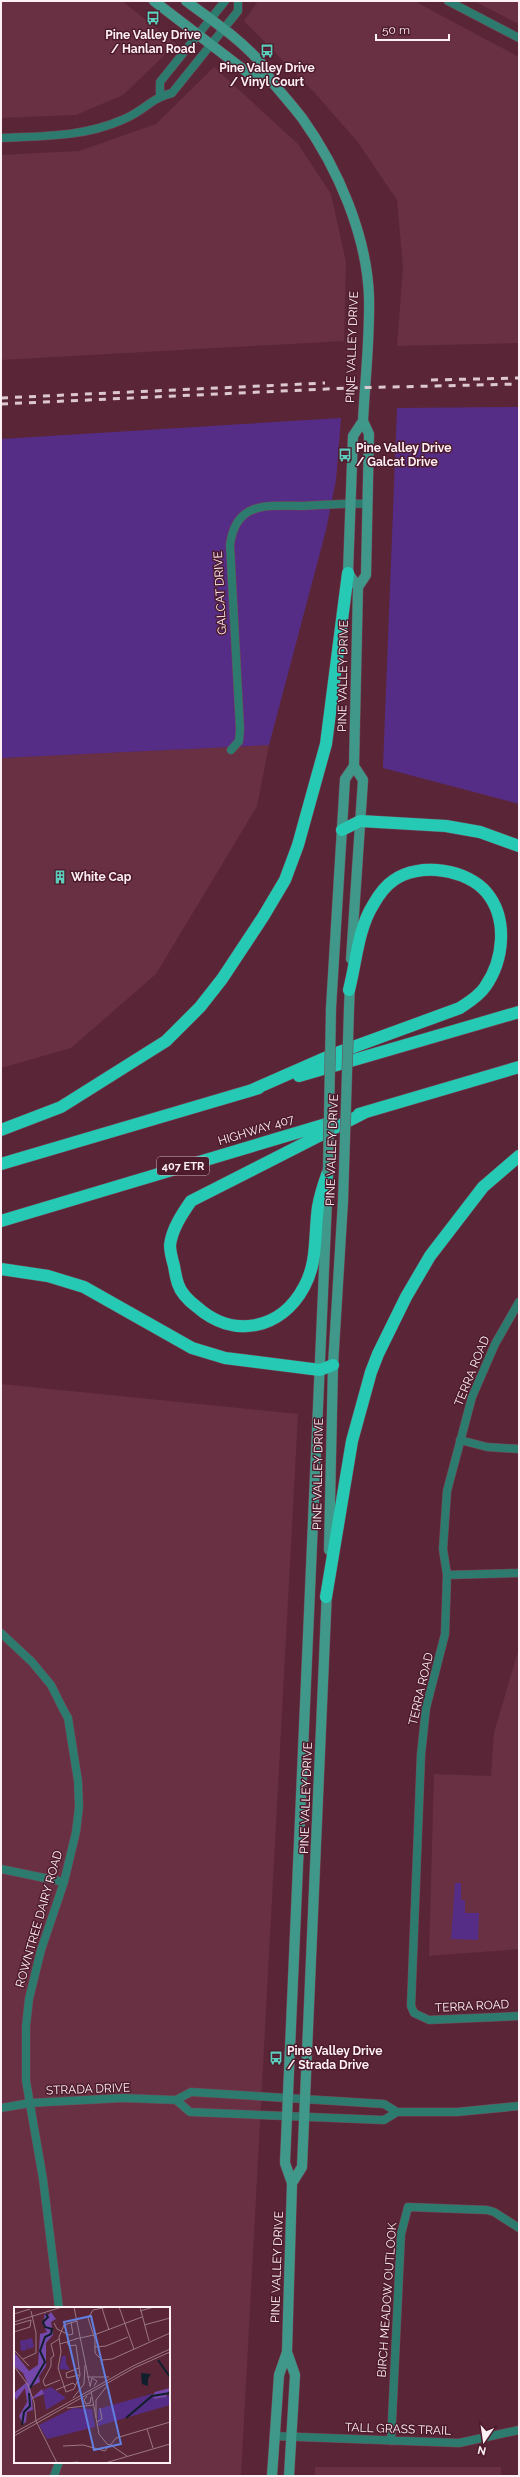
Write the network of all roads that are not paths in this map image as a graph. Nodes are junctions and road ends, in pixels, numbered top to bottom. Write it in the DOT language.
graph roads {
  1 [pos="154,1"];
  2 [pos="186,1"];
  3 [pos="225,1"];
  4 [pos="238,1"];
  5 [pos="448,1"];
  6 [pos="210,19"];
  7 [pos="223,28"];
  8 [pos="198,34"];
  9 [pos="519,38"];
  10 [pos="210,43"];
  11 [pos="273,83"];
  12 [pos="160,96"];
  13 [pos="1,138"];
  14 [pos="363,421"];
  15 [pos="352,504"];
  16 [pos="368,504"];
  17 [pos="348,573"];
  18 [pos="358,587"];
  19 [pos="231,750"];
  20 [pos="354,766"];
  21 [pos="360,822"];
  22 [pos="342,830"];
  23 [pos="519,846"];
  24 [pos="350,990"];
  25 [pos="519,1012"];
  26 [pos="519,1067"];
  27 [pos="252,1090"];
  28 [pos="366,1112"];
  29 [pos="1,1130"];
  30 [pos="519,1156"];
  31 [pos="1,1164"];
  32 [pos="328,1172"];
  33 [pos="324,1198"];
  34 [pos="1,1220"];
  35 [pos="1,1269"];
  36 [pos="519,1302"];
  37 [pos="333,1365"];
  38 [pos="320,1370"];
  39 [pos="460,1440"];
  40 [pos="519,1449"];
  41 [pos="519,1573"];
  42 [pos="447,1575"];
  43 [pos="326,1597"];
  44 [pos="1,1633"];
  45 [pos="1,1869"];
  46 [pos="64,1882"];
  47 [pos="519,2016"];
  48 [pos="288,2098"];
  49 [pos="306,2098"];
  50 [pos="176,2100"];
  51 [pos="30,2103"];
  52 [pos="519,2106"];
  53 [pos="1,2108"];
  54 [pos="397,2112"];
  55 [pos="287,2116"];
  56 [pos="305,2118"];
  57 [pos="292,2183"];
  58 [pos="519,2228"];
  59 [pos="59,2307"];
  60 [pos="287,2352"];
  61 [pos="519,2430"];
  62 [pos="274,2436"];
  63 [pos="291,2436"];
  64 [pos="391,2441"];
  65 [pos="59,2463"];
  66 [pos="54,2476"];
  67 [pos="272,2476"];
  68 [pos="289,2476"];
  1 -- 8 [label="main road"];
  2 -- 6 [label="main road, PINE VALLEY DRIVE"];
  3 -- 6 [label="street"];
  4 -- 7 [label="street"];
  5 -- 9 [label="street"];
  6 -- 7 [label="main road, PINE VALLEY DRIVE"];
  6 -- 8 [label="street"];
  7 -- 10 [label="street"];
  7 -- 11 [label="main road, PINE VALLEY DRIVE"];
  8 -- 10 [label="main road"];
  8 -- 12 [label="street"];
  10 -- 11 [label="main road"];
  10 -- 12 [label="street"];
  11 -- 14 [label="main road, PINE VALLEY DRIVE"];
  12 -- 13 [label="street"];
  14 -- 15 [label="main road, PINE VALLEY DRIVE"];
  14 -- 16 [label="main road, PINE VALLEY DRIVE"];
  15 -- 16 [label="street, GALCAT DRIVE"];
  15 -- 17 [label="main road, PINE VALLEY DRIVE"];
  15 -- 19 [label="street, GALCAT DRIVE"];
  16 -- 18 [label="main road, PINE VALLEY DRIVE"];
  17 -- 18 [label="main road"];
  17 -- 29 [label="highway"];
  18 -- 20 [label="main road, PINE VALLEY DRIVE"];
  20 -- 21 [label="main road, PINE VALLEY DRIVE"];
  20 -- 22 [label="main road, PINE VALLEY DRIVE"];
  21 -- 22 [label="highway"];
  21 -- 23 [label="highway"];
  21 -- 24 [label="main road, PINE VALLEY DRIVE"];
  22 -- 32 [label="main road, PINE VALLEY DRIVE, bridge"];
  24 -- 27 [label="highway"];
  24 -- 37 [label="main road, PINE VALLEY DRIVE, bridge"];
  25 -- 27 [label="highway"];
  26 -- 28 [label="highway, HIGHWAY 407 / 407 ETR"];
  27 -- 31 [label="highway"];
  28 -- 33 [label="highway"];
  28 -- 34 [label="highway, HIGHWAY 407 / 407 ETR"];
  30 -- 43 [label="highway"];
  32 -- 33 [label="highway"];
  33 -- 38 [label="main road, PINE VALLEY DRIVE"];
  35 -- 38 [label="highway"];
  36 -- 39 [label="street, TERRA ROAD"];
  37 -- 38 [label="highway"];
  37 -- 43 [label="main road, PINE VALLEY DRIVE"];
  38 -- 48 [label="main road, PINE VALLEY DRIVE"];
  39 -- 40 [label="street"];
  39 -- 42 [label="street, TERRA ROAD"];
  41 -- 42 [label="street"];
  42 -- 47 [label="street, TERRA ROAD"];
  43 -- 49 [label="main road, PINE VALLEY DRIVE"];
  44 -- 46 [label="street, ROWNTREE DAIRY ROAD"];
  45 -- 46 [label="street"];
  46 -- 51 [label="street, ROWNTREE DAIRY ROAD"];
  48 -- 49 [label="street, STRADA DRIVE"];
  48 -- 50 [label="street, STRADA DRIVE"];
  48 -- 55 [label="main road, PINE VALLEY DRIVE"];
  49 -- 54 [label="street, STRADA DRIVE"];
  49 -- 56 [label="main road, PINE VALLEY DRIVE"];
  50 -- 51 [label="street, STRADA DRIVE"];
  50 -- 55 [label="street"];
  51 -- 53 [label="street, STRADA DRIVE"];
  51 -- 59 [label="street, ROWNTREE DAIRY ROAD"];
  52 -- 54 [label="street"];
  54 -- 56 [label="street"];
  55 -- 56 [label="street"];
  55 -- 57 [label="main road, PINE VALLEY DRIVE"];
  56 -- 57 [label="main road, PINE VALLEY DRIVE"];
  57 -- 60 [label="main road, PINE VALLEY DRIVE"];
  58 -- 64 [label="street, BIRCH MEADOW OUTLOOK"];
  60 -- 62 [label="main road, PINE VALLEY DRIVE"];
  60 -- 63 [label="main road, PINE VALLEY DRIVE"];
  61 -- 64 [label="street, TALL GRASS TRAIL"];
  62 -- 63 [label="street, TALL GRASS TRAIL"];
  62 -- 67 [label="main road, PINE VALLEY DRIVE"];
  63 -- 64 [label="street, TALL GRASS TRAIL"];
  63 -- 68 [label="main road, PINE VALLEY DRIVE"];
  65 -- 66 [label="street"];
}
